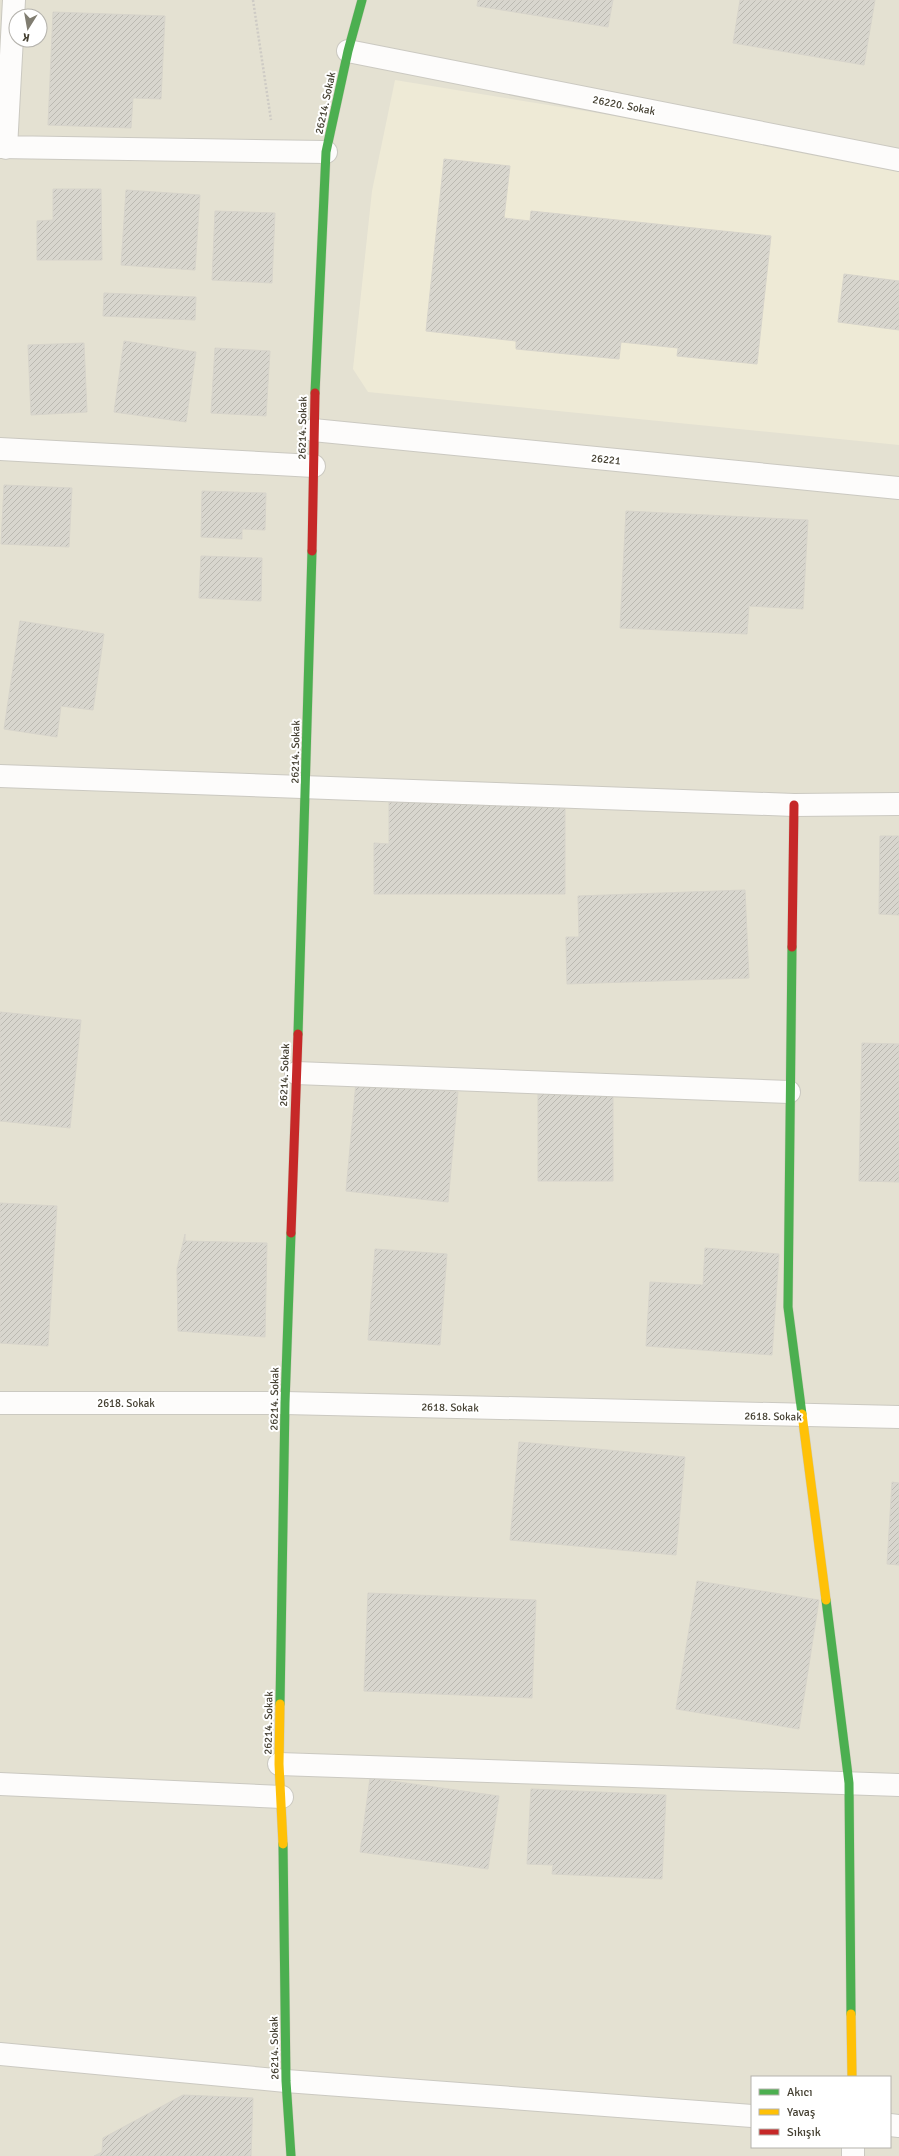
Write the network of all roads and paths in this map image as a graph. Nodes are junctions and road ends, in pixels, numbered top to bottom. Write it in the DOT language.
graph roads {
  1 [pos="14,0"];
  2 [pos="253,0"];
  3 [pos="362,0"];
  4 [pos="348,51"];
  5 [pos="3,148"];
  6 [pos="275,152"];
  7 [pos="326,152"];
  8 [pos="899,160"];
  9 [pos="313,430"];
  10 [pos="0,449"];
  11 [pos="314,466"];
  12 [pos="899,488"];
  13 [pos="0,776"];
  14 [pos="306,786"];
  15 [pos="899,804"];
  16 [pos="794,805"];
  17 [pos="296,1073"];
  18 [pos="789,1092"];
  19 [pos="0,1403"];
  20 [pos="285,1403"];
  21 [pos="803,1416"];
  22 [pos="899,1417"];
  23 [pos="280,1764"];
  24 [pos="849,1783"];
  25 [pos="0,1784"];
  26 [pos="899,1785"];
  27 [pos="282,1797"];
  28 [pos="0,2054"];
  29 [pos="852,2076"];
  30 [pos="286,2081"];
  31 [pos="751,2116"];
  32 [pos="291,2156"];
  1 -- 5 [label="street"];
  2 -- 6 [label="path"];
  3 -- 4 [label="street, 26214. Sokak"];
  4 -- 7 [label="street, 26214. Sokak"];
  4 -- 8 [label="street, 26220. Sokak"];
  5 -- 6 [label="street"];
  6 -- 7 [label="street"];
  7 -- 9 [label="street, 26214. Sokak"];
  9 -- 11 [label="street, 26214. Sokak"];
  9 -- 12 [label="street, 26221"];
  10 -- 11 [label="street"];
  11 -- 14 [label="street, 26214. Sokak"];
  13 -- 14 [label="street"];
  14 -- 16 [label="street"];
  14 -- 17 [label="street, 26214. Sokak"];
  15 -- 16 [label="street"];
  16 -- 18 [label="street"];
  17 -- 18 [label="street"];
  17 -- 20 [label="street, 26214. Sokak"];
  18 -- 21 [label="street"];
  19 -- 20 [label="street, 2618. Sokak"];
  20 -- 21 [label="street, 2618. Sokak"];
  20 -- 23 [label="street, 26214. Sokak"];
  21 -- 22 [label="street, 2618. Sokak"];
  21 -- 24 [label="street"];
  23 -- 24 [label="street"];
  23 -- 27 [label="street, 26214. Sokak"];
  24 -- 26 [label="street"];
  24 -- 29 [label="street"];
  25 -- 27 [label="street"];
  27 -- 30 [label="street, 26214. Sokak"];
  28 -- 30 [label="street"];
  30 -- 31 [label="street"];
  30 -- 32 [label="street, 26214. Sokak"];
}
